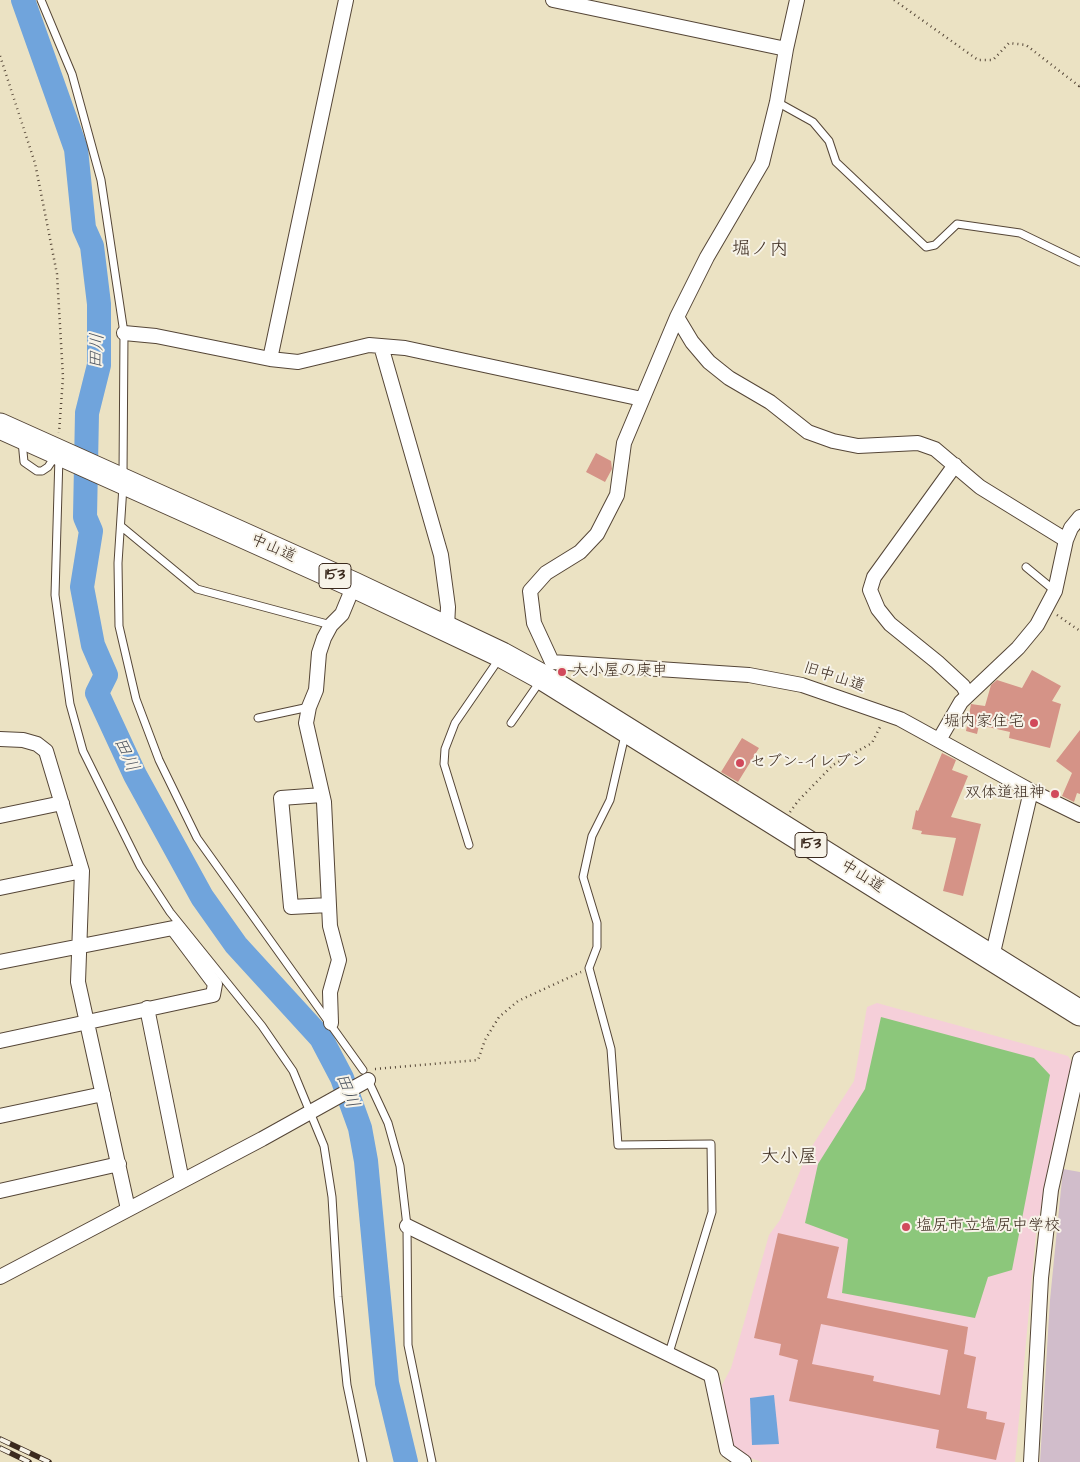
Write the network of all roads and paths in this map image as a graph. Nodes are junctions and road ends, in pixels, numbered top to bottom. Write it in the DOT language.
graph roads {
  1 [pos="41,0"];
  2 [pos="346,0"];
  3 [pos="553,0"];
  4 [pos="797,0"];
  5 [pos="894,0"];
  6 [pos="786,48"];
  7 [pos="0,56"];
  8 [pos="1080,84"];
  9 [pos="777,102"];
  10 [pos="1080,262"];
  11 [pos="677,317"];
  12 [pos="124,333"];
  13 [pos="381,346"];
  14 [pos="270,359"];
  15 [pos="642,399"];
  16 [pos="11,431"];
  17 [pos="58,453"];
  18 [pos="954,465"];
  19 [pos="121,481"];
  20 [pos="1080,517"];
  21 [pos="122,527"];
  22 [pos="1066,540"];
  23 [pos="1026,567"];
  24 [pos="354,585"];
  25 [pos="1055,591"];
  26 [pos="1047,608"];
  27 [pos="331,626"];
  28 [pos="447,627"];
  29 [pos="1080,631"];
  30 [pos="502,655"];
  31 [pos="547,670"];
  32 [pos="968,695"];
  33 [pos="308,707"];
  34 [pos="886,714"];
  35 [pos="258,718"];
  36 [pos="511,723"];
  37 [pos="626,730"];
  38 [pos="0,739"];
  39 [pos="939,740"];
  40 [pos="1031,791"];
  41 [pos="322,795"];
  42 [pos="62,802"];
  43 [pos="1080,815"];
  44 [pos="0,816"];
  45 [pos="781,826"];
  46 [pos="469,845"];
  47 [pos="82,872"];
  48 [pos="0,888"];
  49 [pos="328,905"];
  50 [pos="79,945"];
  51 [pos="992,957"];
  52 [pos="0,962"];
  53 [pos="589,968"];
  54 [pos="147,1008"];
  55 [pos="1080,1013"];
  56 [pos="86,1022"];
  57 [pos="331,1023"];
  58 [pos="0,1041"];
  59 [pos="1080,1059"];
  60 [pos="365,1077"];
  61 [pos="103,1094"];
  62 [pos="310,1111"];
  63 [pos="0,1116"];
  64 [pos="119,1164"];
  65 [pos="182,1181"];
  66 [pos="0,1191"];
  67 [pos="128,1209"];
  68 [pos="407,1226"];
  69 [pos="0,1277"];
  70 [pos="669,1353"];
  71 [pos="363,1462"];
  72 [pos="432,1462"];
  73 [pos="744,1462"];
  74 [pos="1031,1462"];
  1 -- 12 [label="lane"];
  2 -- 14 [label="street"];
  3 -- 6 [label="street"];
  4 -- 6 [label="street"];
  5 -- 8 [label="path"];
  6 -- 9 [label="street"];
  7 -- 17 [label="path"];
  9 -- 10 [label="lane"];
  9 -- 11 [label="street"];
  11 -- 15 [label="street"];
  11 -- 18 [label="street"];
  12 -- 14 [label="street"];
  12 -- 19 [label="lane"];
  13 -- 14 [label="street"];
  13 -- 15 [label="street"];
  13 -- 28 [label="street"];
  15 -- 31 [label="street"];
  16 -- 17 [label="highway, 中山道 / 153"];
  17 -- 19 [label="highway, 中山道 / 153"];
  17 -- 62 [label="lane"];
  18 -- 22 [label="street"];
  18 -- 32 [label="street"];
  19 -- 21 [label="lane"];
  19 -- 24 [label="highway, 中山道 / 153"];
  20 -- 22 [label="street"];
  21 -- 27 [label="lane"];
  21 -- 57 [label="lane"];
  22 -- 25 [label="street"];
  23 -- 25 [label="lane"];
  24 -- 27 [label="street"];
  24 -- 28 [label="highway, 中山道 / 153"];
  25 -- 26 [label="street"];
  26 -- 29 [label="path"];
  26 -- 32 [label="street"];
  27 -- 33 [label="street"];
  28 -- 30 [label="highway, 中山道 / 153"];
  30 -- 31 [label="highway, 中山道 / 153"];
  30 -- 46 [label="lane"];
  31 -- 34 [label="street, 旧中山道"];
  31 -- 36 [label="lane"];
  31 -- 37 [label="highway, 中山道 / 153"];
  32 -- 39 [label="street"];
  33 -- 35 [label="lane"];
  33 -- 41 [label="street"];
  34 -- 39 [label="street, 旧中山道"];
  34 -- 45 [label="path"];
  37 -- 45 [label="highway, 中山道 / 153"];
  37 -- 53 [label="lane"];
  38 -- 42 [label="street"];
  39 -- 40 [label="street, 旧中山道"];
  40 -- 43 [label="street, 旧中山道"];
  40 -- 51 [label="street"];
  41 -- 49 [label="street"];
  41 -- 49 [label="street"];
  42 -- 44 [label="street"];
  42 -- 47 [label="street"];
  45 -- 51 [label="highway, 中山道 / 153"];
  47 -- 48 [label="street"];
  47 -- 50 [label="street"];
  49 -- 57 [label="street"];
  50 -- 52 [label="street"];
  50 -- 54 [label="street"];
  50 -- 56 [label="street"];
  51 -- 55 [label="highway, 中山道 / 153"];
  53 -- 60 [label="path"];
  53 -- 70 [label="lane"];
  54 -- 56 [label="street"];
  54 -- 65 [label="street"];
  56 -- 58 [label="street"];
  56 -- 61 [label="street"];
  57 -- 60 [label="lane"];
  59 -- 74 [label="street"];
  60 -- 62 [label="street"];
  60 -- 68 [label="lane"];
  61 -- 63 [label="street"];
  61 -- 64 [label="street"];
  62 -- 65 [label="street"];
  62 -- 71 [label="lane"];
  64 -- 66 [label="street"];
  64 -- 67 [label="street"];
  65 -- 67 [label="street"];
  67 -- 69 [label="street"];
  68 -- 70 [label="street"];
  68 -- 72 [label="lane"];
  70 -- 73 [label="street"];
}
